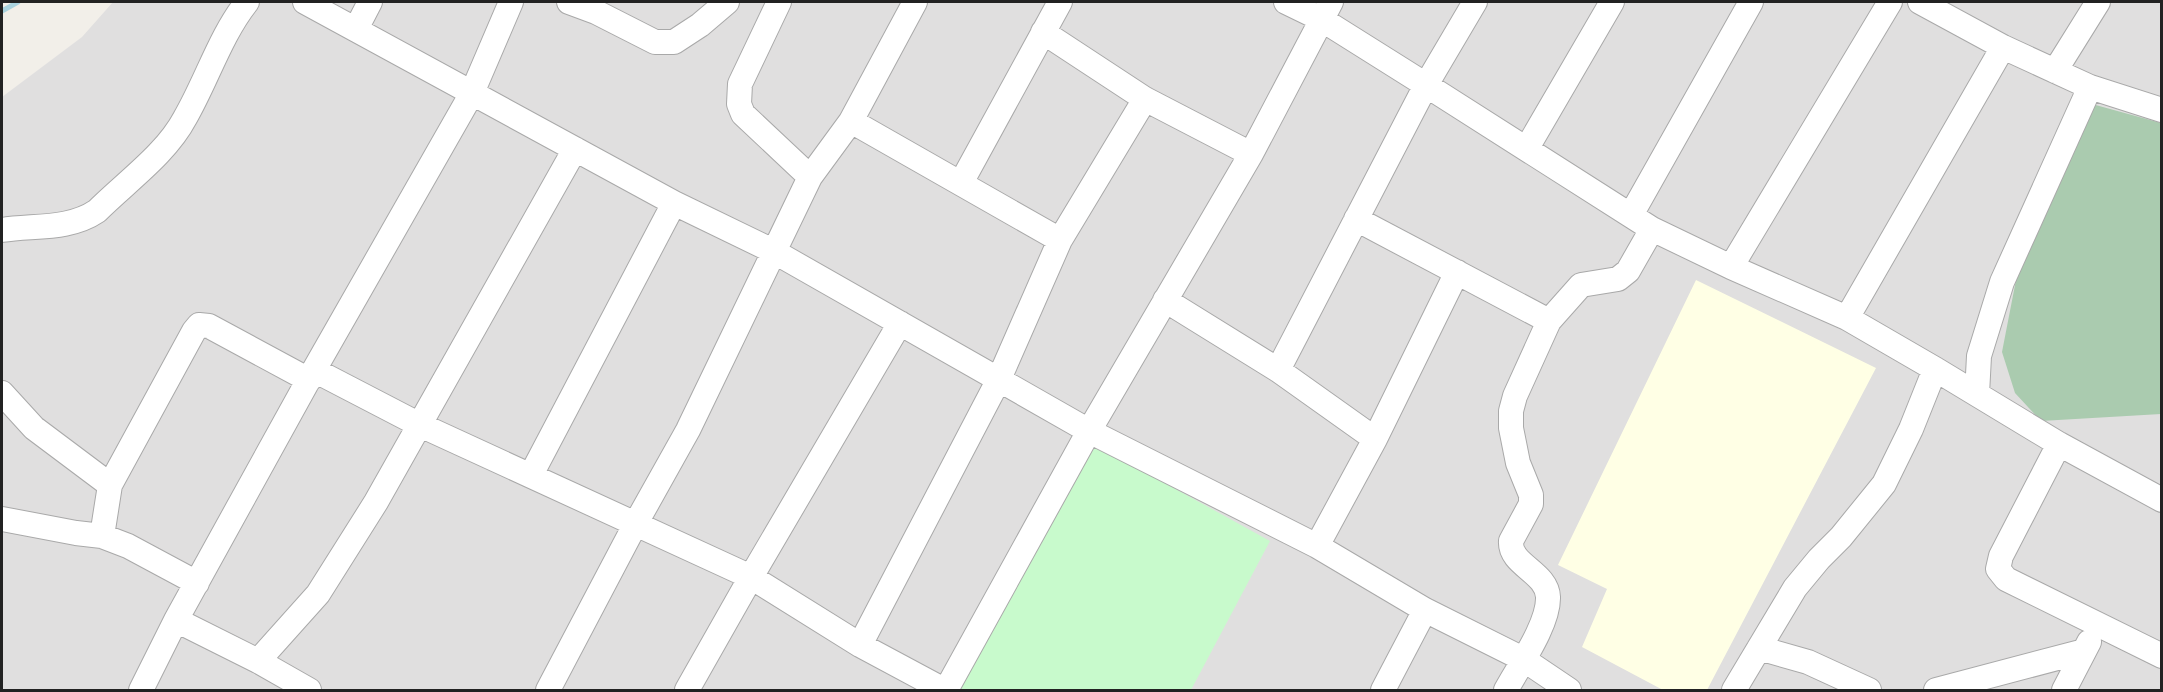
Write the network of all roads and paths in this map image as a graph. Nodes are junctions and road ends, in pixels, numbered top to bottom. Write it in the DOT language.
graph roads {
  1 [pos="248,2"];
  2 [pos="305,2"];
  3 [pos="369,2"];
  4 [pos="510,2"];
  5 [pos="569,2"];
  6 [pos="727,2"];
  7 [pos="779,2"];
  8 [pos="915,2"];
  9 [pos="1060,2"];
  10 [pos="1286,2"];
  11 [pos="1475,2"];
  12 [pos="1612,2"];
  13 [pos="1751,2"];
  14 [pos="1890,2"];
  15 [pos="1920,2"];
  16 [pos="2098,2"];
  17 [pos="1326,10"];
  18 [pos="1955,10"];
  19 [pos="356,28"];
  20 [pos="1043,32"];
  21 [pos="2003,47"];
  22 [pos="2055,71"];
  23 [pos="1426,85"];
  24 [pos="2090,87"];
  25 [pos="472,93"];
  26 [pos="1145,99"];
  27 [pos="2162,110"];
  28 [pos="851,121"];
  29 [pos="1527,148"];
  30 [pos="575,149"];
  31 [pos="1251,154"];
  32 [pos="810,177"];
  33 [pos="961,183"];
  34 [pos="674,203"];
  35 [pos="1632,215"];
  36 [pos="1356,219"];
  37 [pos="1652,228"];
  38 [pos="2,230"];
  39 [pos="1060,240"];
  40 [pos="773,250"];
  41 [pos="1731,267"];
  42 [pos="1457,272"];
  43 [pos="1165,300"];
  44 [pos="1847,318"];
  45 [pos="1549,321"];
  46 [pos="900,323"];
  47 [pos="1935,369"];
  48 [pos="1278,370"];
  49 [pos="312,375"];
  50 [pos="999,379"];
  51 [pos="2,393"];
  52 [pos="1977,394"];
  53 [pos="418,424"];
  54 [pos="1089,431"];
  55 [pos="1375,439"];
  56 [pos="2059,444"];
  57 [pos="531,475"];
  58 [pos="110,485"];
  59 [pos="2162,500"];
  60 [pos="2,519"];
  61 [pos="636,523"];
  62 [pos="102,536"];
  63 [pos="1317,546"];
  64 [pos="751,577"];
  65 [pos="197,583"];
  66 [pos="1425,610"];
  67 [pos="176,620"];
  68 [pos="2098,624"];
  69 [pos="860,645"];
  70 [pos="1759,648"];
  71 [pos="2084,651"];
  72 [pos="2162,656"];
  73 [pos="1523,659"];
  74 [pos="258,661"];
  75 [pos="141,690"];
  76 [pos="309,690"];
  77 [pos="548,690"];
  78 [pos="687,690"];
  79 [pos="945,690"];
  80 [pos="1383,690"];
  81 [pos="1506,690"];
  82 [pos="1569,690"];
  83 [pos="1734,690"];
  84 [pos="1869,690"];
  85 [pos="1936,690"];
  86 [pos="2064,690"];
  1 -- 38 [label="street"];
  2 -- 19 [label="street"];
  3 -- 19 [label="street"];
  4 -- 25 [label="street"];
  5 -- 6 [label="street"];
  7 -- 32 [label="street"];
  8 -- 28 [label="street"];
  9 -- 20 [label="street"];
  10 -- 17 [label="street"];
  11 -- 23 [label="street"];
  12 -- 29 [label="street"];
  13 -- 35 [label="street"];
  14 -- 41 [label="street"];
  15 -- 18 [label="street"];
  16 -- 22 [label="street"];
  17 -- 23 [label="street"];
  17 -- 31 [label="street"];
  18 -- 21 [label="street"];
  19 -- 25 [label="street"];
  20 -- 26 [label="street"];
  20 -- 33 [label="street"];
  21 -- 22 [label="street"];
  21 -- 44 [label="street"];
  22 -- 24 [label="street"];
  23 -- 29 [label="street"];
  23 -- 36 [label="street"];
  24 -- 27 [label="street"];
  24 -- 52 [label="street"];
  25 -- 30 [label="street"];
  25 -- 49 [label="street"];
  26 -- 31 [label="street"];
  26 -- 39 [label="street"];
  28 -- 32 [label="street"];
  28 -- 33 [label="street"];
  29 -- 35 [label="street"];
  30 -- 34 [label="street"];
  30 -- 53 [label="street"];
  31 -- 43 [label="street"];
  32 -- 40 [label="street"];
  33 -- 39 [label="street"];
  34 -- 40 [label="street"];
  34 -- 57 [label="street"];
  35 -- 37 [label="street"];
  36 -- 42 [label="street"];
  36 -- 48 [label="street"];
  37 -- 41 [label="street"];
  37 -- 45 [label="street"];
  39 -- 50 [label="street"];
  40 -- 46 [label="street"];
  40 -- 61 [label="street"];
  41 -- 44 [label="street"];
  42 -- 45 [label="street"];
  42 -- 55 [label="street"];
  43 -- 48 [label="street"];
  43 -- 54 [label="street"];
  44 -- 47 [label="street"];
  45 -- 73 [label="street"];
  46 -- 50 [label="street"];
  46 -- 64 [label="street"];
  47 -- 52 [label="street"];
  47 -- 70 [label="street"];
  48 -- 55 [label="street"];
  49 -- 53 [label="street"];
  49 -- 58 [label="street"];
  49 -- 65 [label="street"];
  50 -- 54 [label="street"];
  50 -- 69 [label="street"];
  51 -- 58 [label="street"];
  52 -- 56 [label="street"];
  53 -- 57 [label="street"];
  53 -- 74 [label="street"];
  54 -- 63 [label="street"];
  54 -- 79 [label="street"];
  55 -- 63 [label="street"];
  56 -- 59 [label="street"];
  56 -- 68 [label="street"];
  57 -- 61 [label="street"];
  58 -- 62 [label="street"];
  60 -- 62 [label="street"];
  61 -- 64 [label="street"];
  61 -- 77 [label="street"];
  62 -- 65 [label="street"];
  63 -- 66 [label="street"];
  64 -- 69 [label="street"];
  64 -- 78 [label="street"];
  65 -- 67 [label="street"];
  66 -- 73 [label="street"];
  66 -- 80 [label="street"];
  67 -- 74 [label="street"];
  67 -- 75 [label="street"];
  68 -- 71 [label="street"];
  68 -- 72 [label="street"];
  69 -- 79 [label="street"];
  70 -- 83 [label="street"];
  70 -- 84 [label="street"];
  71 -- 85 [label="street"];
  71 -- 86 [label="street"];
  73 -- 81 [label="street"];
  73 -- 82 [label="street"];
  74 -- 76 [label="street"];
}
